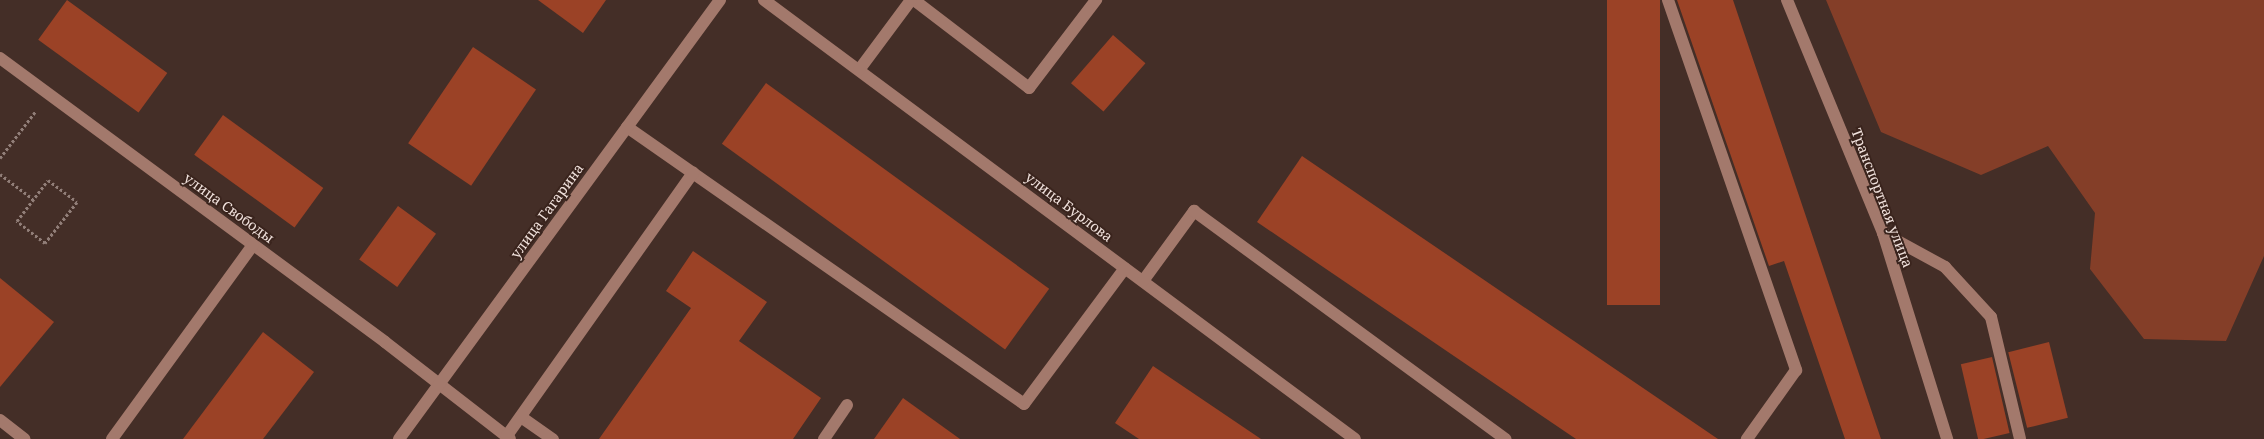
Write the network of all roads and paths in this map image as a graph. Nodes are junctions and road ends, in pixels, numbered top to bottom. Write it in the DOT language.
graph roads {
  1 [pos="720,0"];
  2 [pos="764,0"];
  3 [pos="913,0"];
  4 [pos="1096,0"];
  5 [pos="1668,0"];
  6 [pos="1787,0"];
  7 [pos="0,58"];
  8 [pos="859,70"];
  9 [pos="49,94"];
  10 [pos="627,127"];
  11 [pos="0,158"];
  12 [pos="693,173"];
  13 [pos="0,174"];
  14 [pos="33,199"];
  15 [pos="1883,233"];
  16 [pos="254,245"];
  17 [pos="1125,268"];
  18 [pos="1143,282"];
  19 [pos="438,386"];
  20 [pos="847,405"];
  21 [pos="521,417"];
  22 [pos="0,420"];
  23 [pos="508,438"];
  24 [pos="24,439"];
  25 [pos="112,439"];
  26 [pos="399,439"];
  27 [pos="553,439"];
  28 [pos="824,439"];
  29 [pos="1355,439"];
  30 [pos="1506,439"];
  31 [pos="1747,439"];
  32 [pos="1947,439"];
  33 [pos="2020,439"];
  1 -- 10 [label="street, улица Гагарина"];
  2 -- 8 [label="street, улица Бурлова"];
  3 -- 4 [label="street"];
  3 -- 8 [label="street"];
  5 -- 31 [label="street"];
  6 -- 15 [label="street, Транспортная улица"];
  7 -- 9 [label="street, улица Свободы"];
  8 -- 17 [label="street, улица Бурлова"];
  9 -- 11 [label="path"];
  9 -- 16 [label="street, улица Свободы"];
  10 -- 12 [label="street"];
  10 -- 19 [label="street, улица Гагарина"];
  12 -- 17 [label="street"];
  12 -- 21 [label="street"];
  13 -- 14 [label="path"];
  14 -- 14 [label="path"];
  15 -- 32 [label="street, Транспортная улица"];
  15 -- 33 [label="street"];
  16 -- 19 [label="street, улица Свободы"];
  16 -- 25 [label="street"];
  17 -- 18 [label="street, улица Бурлова"];
  18 -- 29 [label="street, улица Бурлова"];
  18 -- 30 [label="street"];
  19 -- 23 [label="street, улица Свободы"];
  19 -- 26 [label="street, улица Гагарина"];
  20 -- 28 [label="street"];
  21 -- 23 [label="street"];
  21 -- 27 [label="street"];
  22 -- 24 [label="street"];
}
